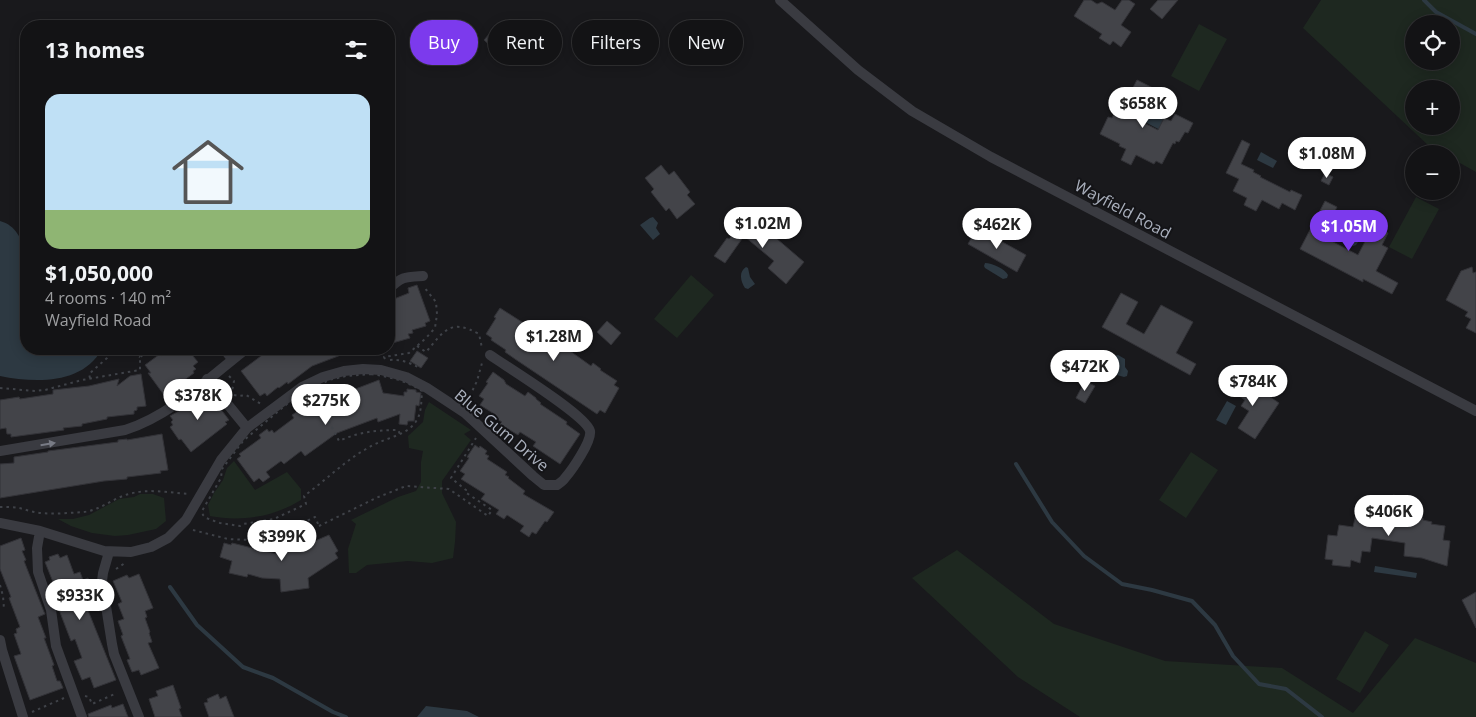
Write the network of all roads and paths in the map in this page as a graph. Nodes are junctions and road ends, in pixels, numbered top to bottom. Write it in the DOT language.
graph roads {
  1 [pos="780,0"];
  2 [pos="422,280"];
  3 [pos="395,283"];
  4 [pos="417,346"];
  5 [pos="109,355"];
  6 [pos="135,355"];
  7 [pos="143,355"];
  8 [pos="229,355"];
  9 [pos="238,355"];
  10 [pos="485,355"];
  11 [pos="140,357"];
  12 [pos="232,359"];
  13 [pos="420,368"];
  14 [pos="225,372"];
  15 [pos="90,378"];
  16 [pos="208,379"];
  17 [pos="0,388"];
  18 [pos="312,388"];
  19 [pos="259,408"];
  20 [pos="468,410"];
  21 [pos="1476,410"];
  22 [pos="247,428"];
  23 [pos="400,434"];
  24 [pos="478,434"];
  25 [pos="0,451"];
  26 [pos="192,494"];
  27 [pos="0,507"];
  28 [pos="2,524"];
  29 [pos="190,529"];
  30 [pos="40,531"];
  31 [pos="109,552"];
  32 [pos="127,562"];
  33 [pos="114,571"];
  34 [pos="0,585"];
  35 [pos="4,609"];
  36 [pos="0,640"];
  37 [pos="119,692"];
  38 [pos="78,696"];
  39 [pos="22,716"];
  40 [pos="82,717"];
  41 [pos="139,717"];
  1 -- 21 [label="street, Wayfield Road"];
  2 -- 3 [label="street"];
  2 -- 4 [label="path"];
  4 -- 10 [label="path"];
  4 -- 13 [label="path"];
  5 -- 15 [label="path"];
  6 -- 11 [label="path"];
  7 -- 11 [label="path"];
  8 -- 12 [label="street"];
  9 -- 12 [label="street"];
  10 -- 20 [label="path"];
  10 -- 20 [label="street, Blue Gum Drive"];
  11 -- 15 [label="path"];
  12 -- 16 [label="street"];
  14 -- 19 [label="path"];
  15 -- 17 [label="path"];
  16 -- 22 [label="street"];
  25 -- 16 [label="street, one-way"];
  18 -- 23 [label="path"];
  18 -- 23 [label="path"];
  18 -- 23 [label="path"];
  20 -- 22 [label="street, Blue Gum Drive"];
  22 -- 31 [label="street, Blue Gum Drive"];
  24 -- 29 [label="path"];
  26 -- 27 [label="path"];
  28 -- 30 [label="street, Blue Gum Drive"];
  30 -- 31 [label="street, Blue Gum Drive"];
  30 -- 38 [label="street"];
  31 -- 41 [label="street"];
  32 -- 33 [label="path"];
  34 -- 35 [label="path"];
  36 -- 39 [label="street"];
  37 -- 38 [label="path"];
  38 -- 39 [label="path"];
  38 -- 40 [label="street"];
}
